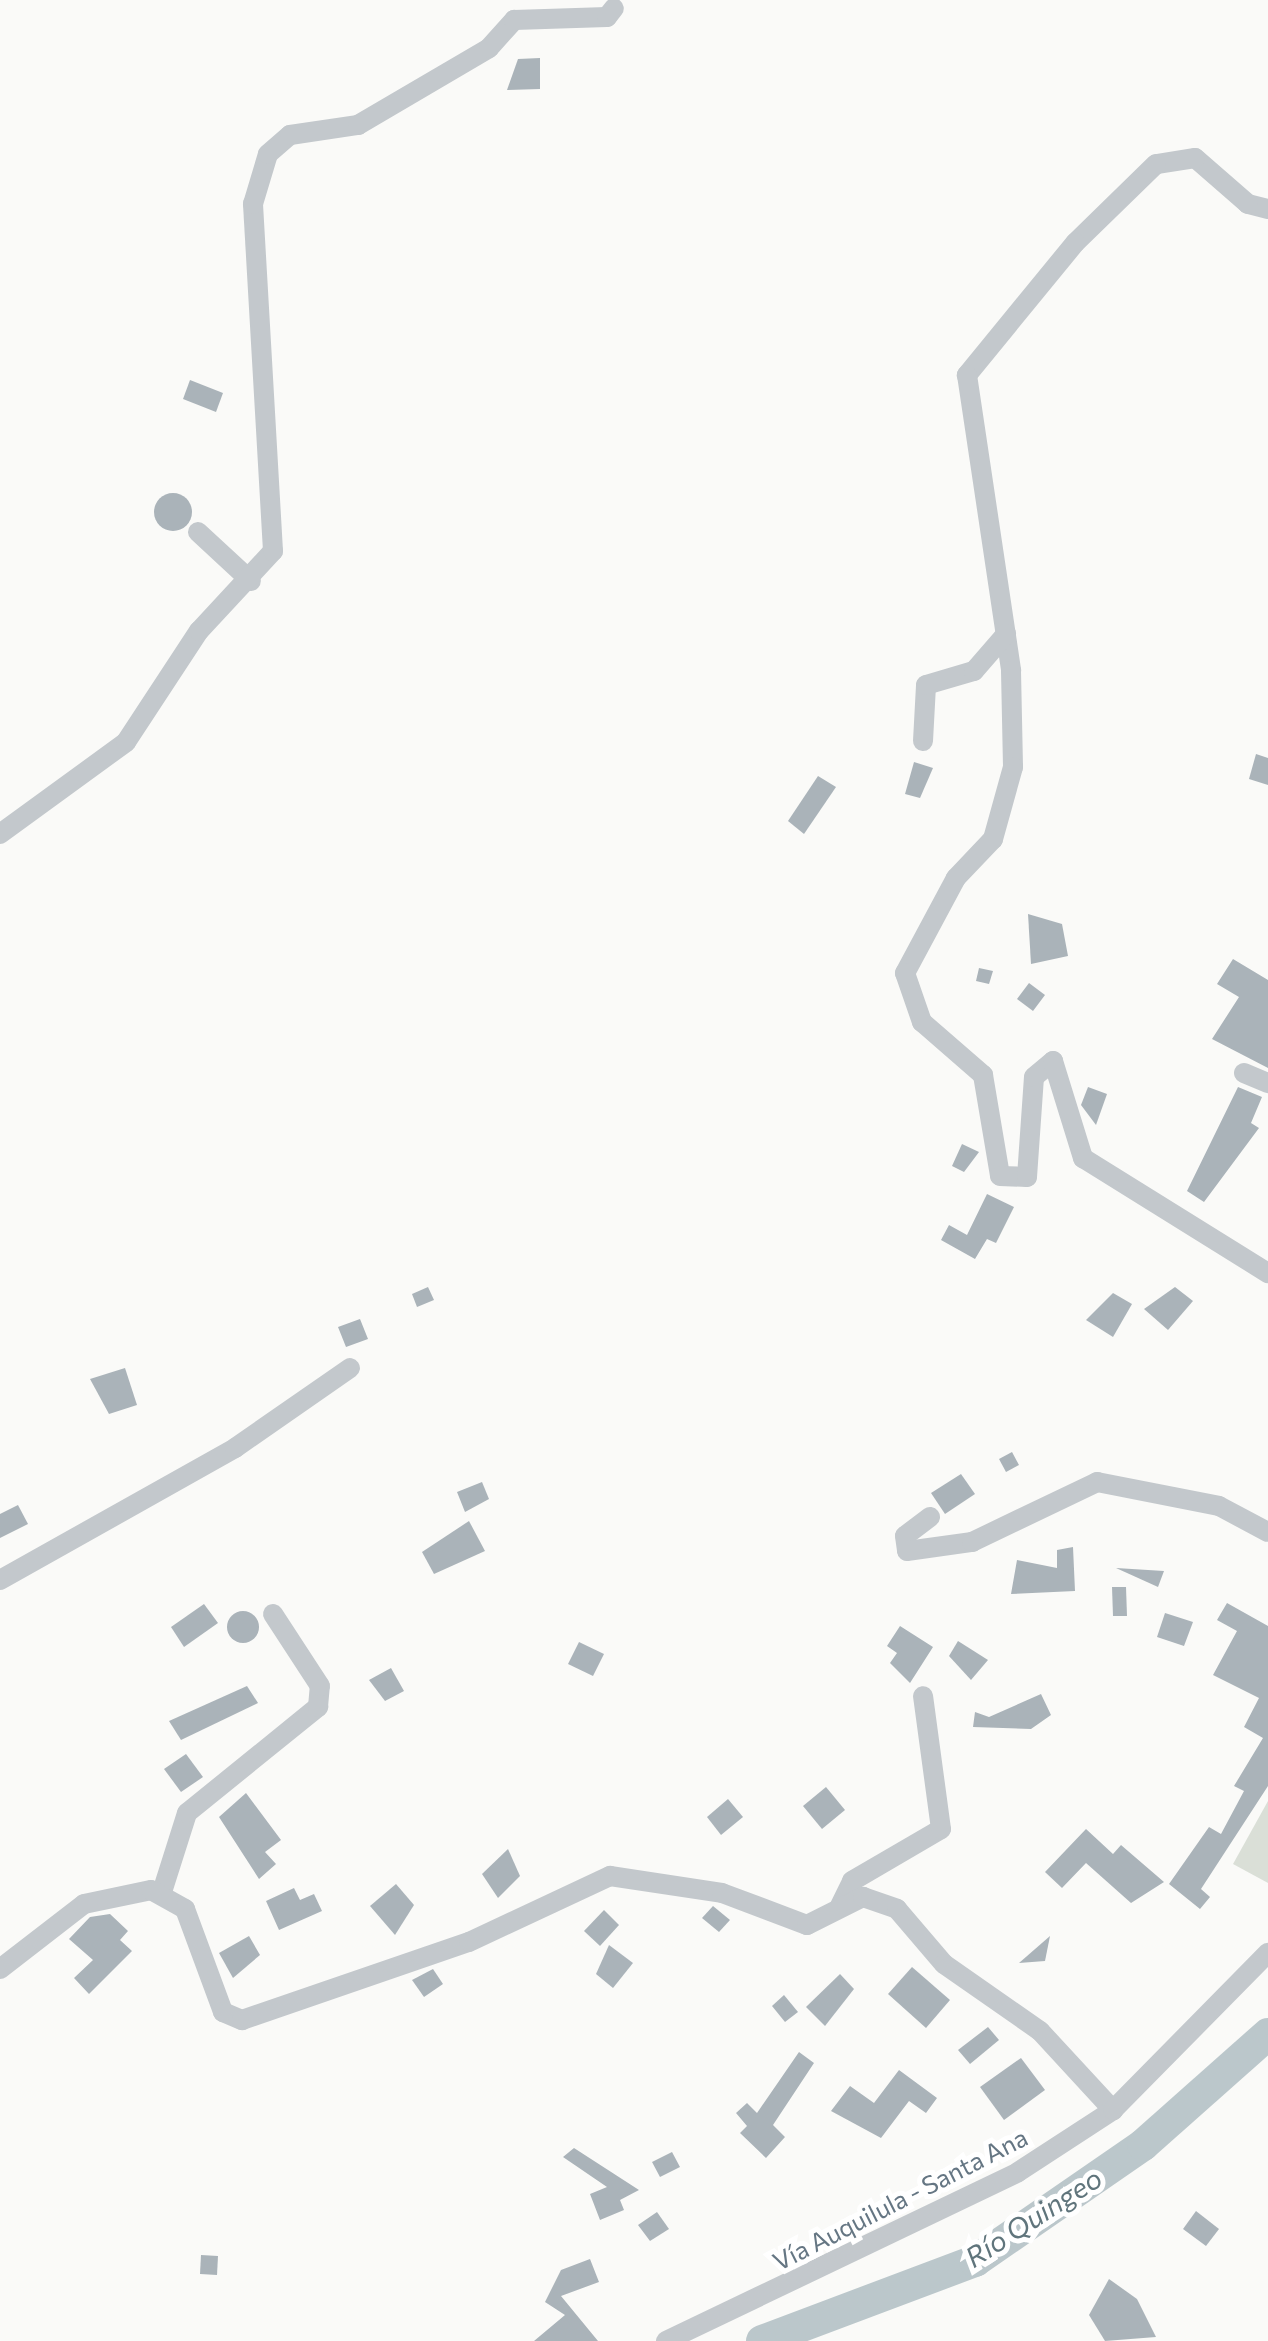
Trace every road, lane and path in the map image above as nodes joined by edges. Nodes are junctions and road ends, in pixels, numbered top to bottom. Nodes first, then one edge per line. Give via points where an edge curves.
1 (614, 8) dead end
2 (1268, 209) edge
3 (198, 532) dead end
4 (251, 581) junction
5 (1006, 634) junction
6 (923, 741) dead end
7 (0, 834) edge
8 (1244, 1074) dead end
9 (1268, 1083) edge
10 (1268, 1273) edge
11 (350, 1368) dead end
12 (930, 1518) dead end
13 (1268, 1532) edge
14 (0, 1580) edge
15 (273, 1614) dead end
16 (923, 1696) dead end
17 (162, 1892) junction
18 (840, 1906) junction
19 (1268, 1953) edge
20 (0, 1970) edge
21 (1113, 2110) junction
22 (666, 2341) edge

1 - 4 street via 607,17 514,20 489,48 358,125 290,135 268,154 253,204 276,537
2 - 5 street via 1195,158 1156,164 1075,243 967,375
3 - 4 street
4 - 7 street via 199,631 126,742
5 - 6 street via 974,671 926,685
5 - 10 street via 1013,767 1004,816 908,963 912,1007 983,1075 1000,1176 1027,1177 1034,1078 1053,1060 1083,1158
8 - 9 street
11 - 14 street via 235,1448
12 - 13 street via 905,1536 907,1551 972,1542 1097,1482 1218,1506
15 - 17 street via 320,1686 318,1707 188,1813
16 - 18 street via 941,1829 852,1881
17 - 18 street via 185,1909 223,2012 242,2020 469,1942 610,1876 744,1898 789,1923 807,1924
17 - 20 street via 84,1904
18 - 21 street via 863,1897 897,1910 944,1964 1040,2030
19 - 21 street, Vía Auquilula - Santa Ana
21 - 22 street, Vía Auquilula - Santa Ana via 1018,2172

